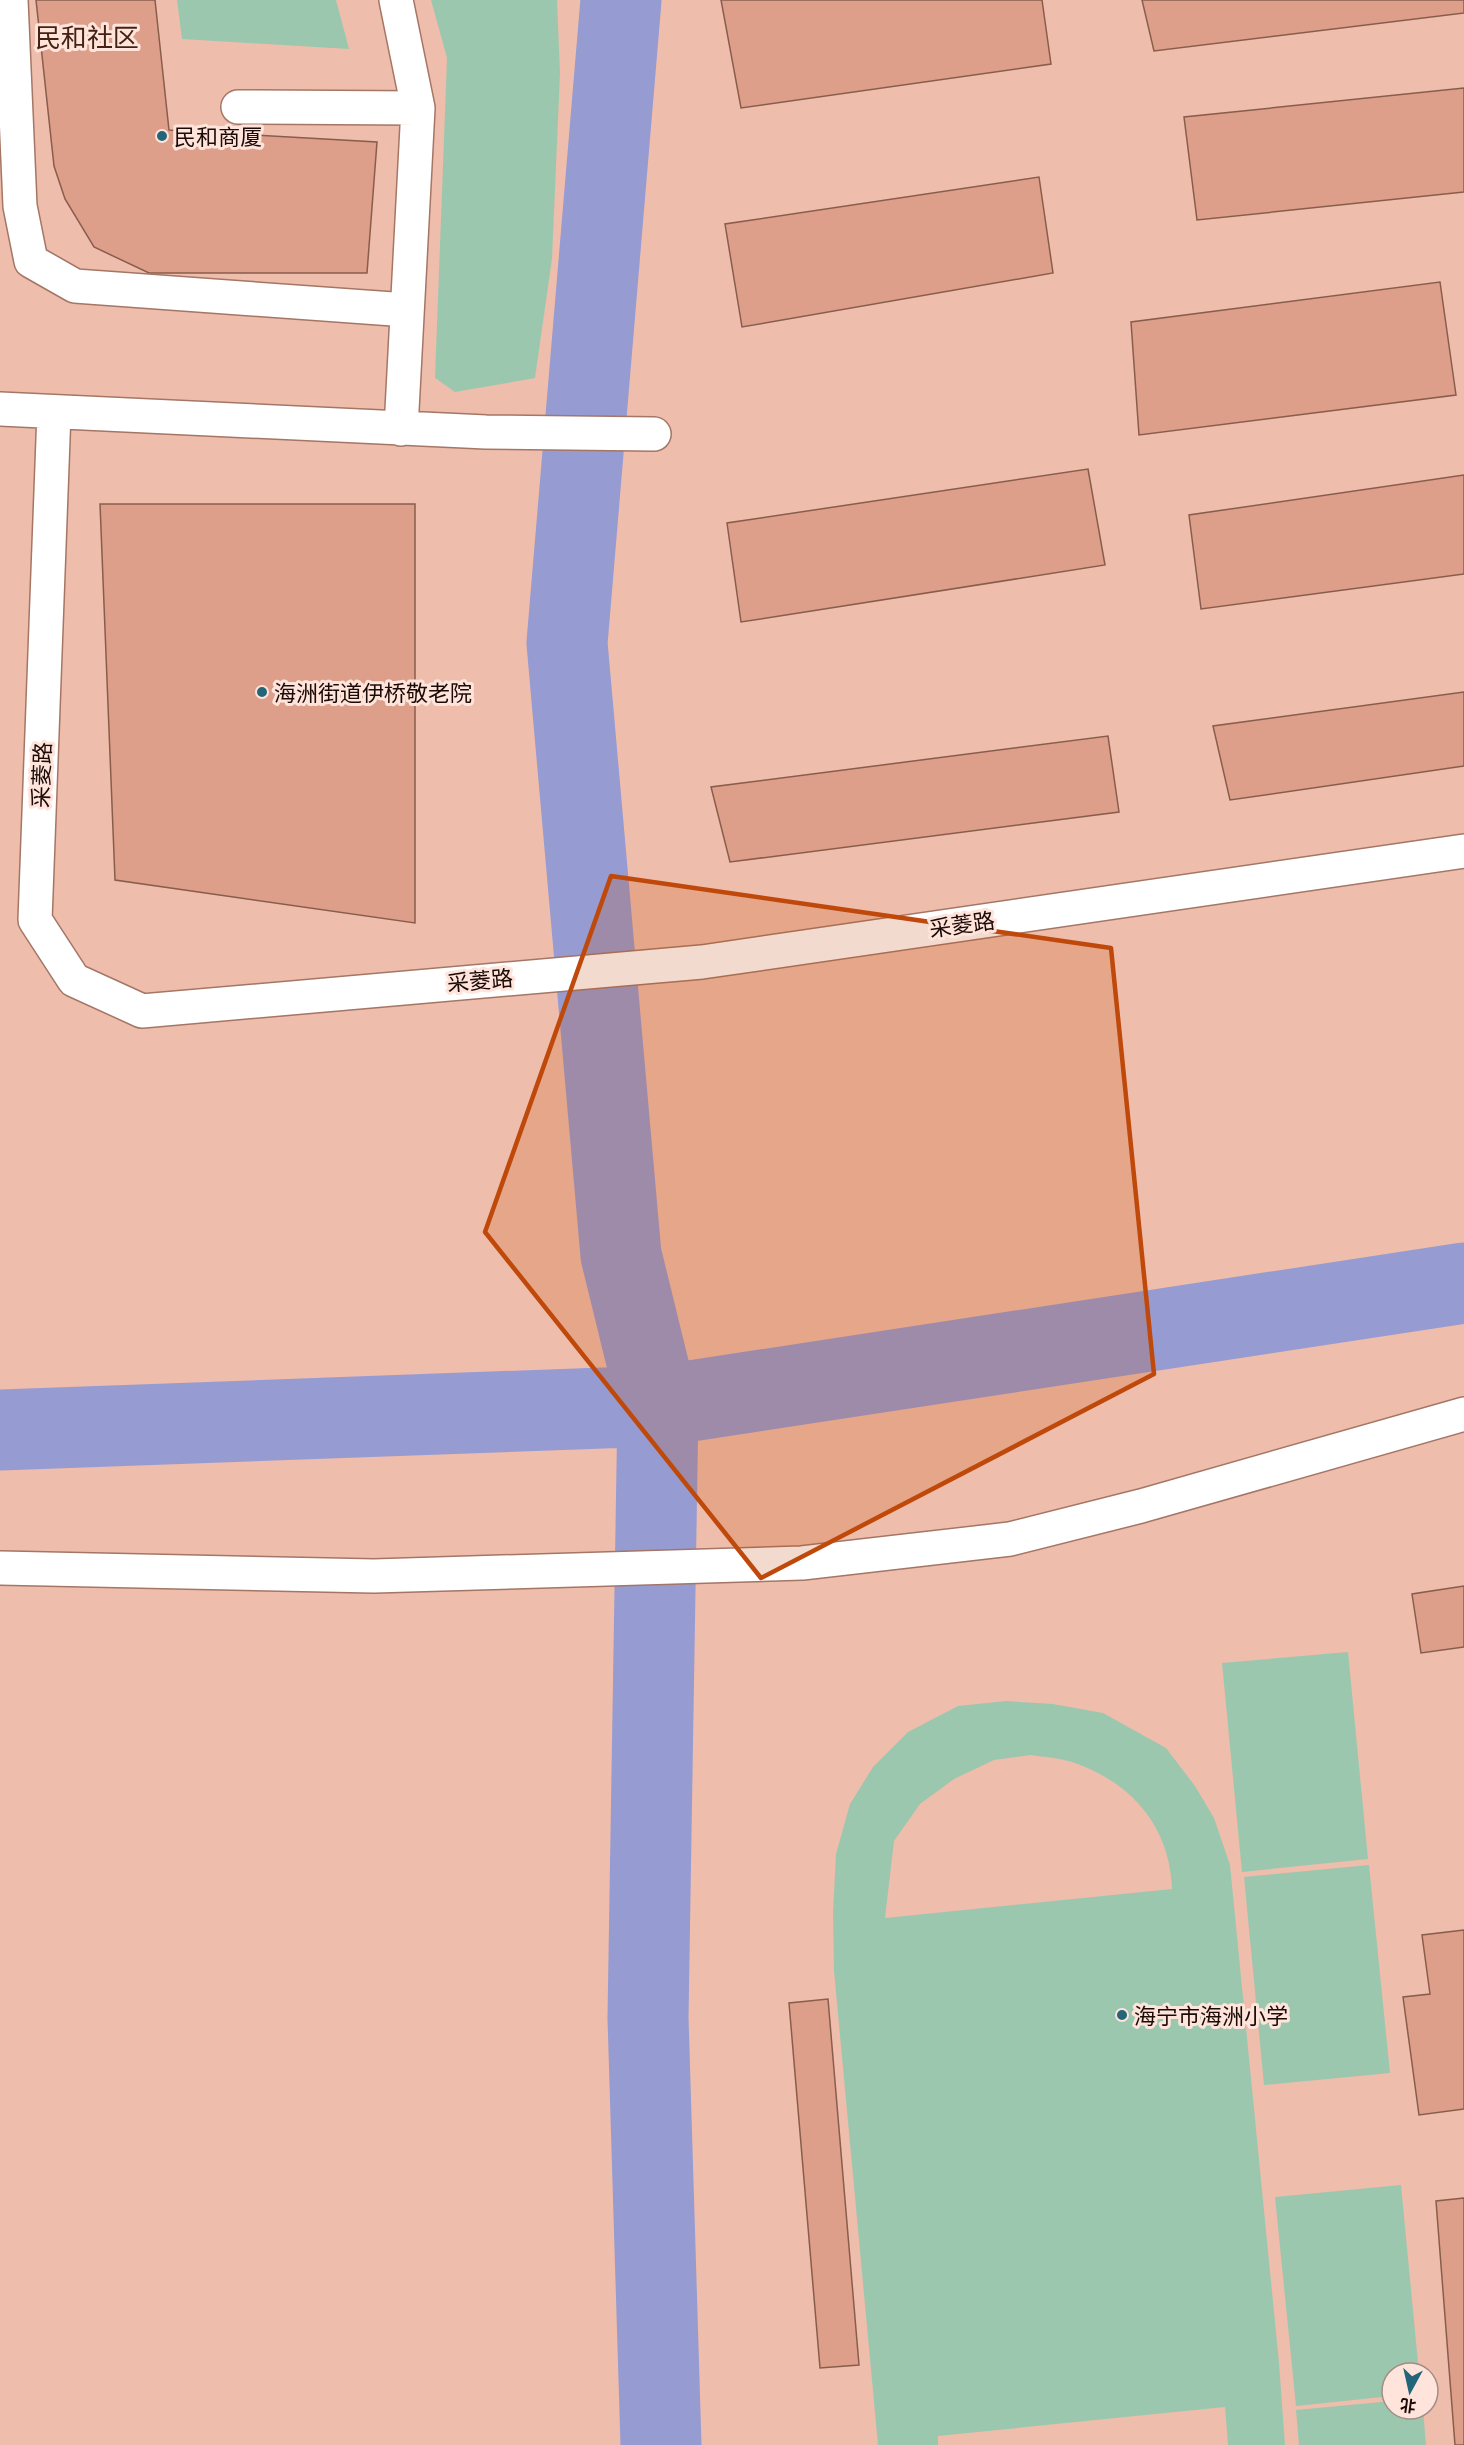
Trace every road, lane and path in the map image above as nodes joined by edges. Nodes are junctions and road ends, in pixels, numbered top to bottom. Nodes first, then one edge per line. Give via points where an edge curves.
1 (11, 0) edge
2 (396, 0) edge
3 (238, 107) dead end
4 (418, 108) junction
5 (407, 310) junction
6 (0, 409) edge
7 (54, 412) junction
8 (401, 429) junction
9 (654, 434) dead end
10 (1464, 851) edge
11 (1464, 1414) edge
12 (0, 1568) edge

1 - 5 street via 20,206 31,261 75,286
2 - 4 street
3 - 4 street
4 - 5 street
5 - 8 street
6 - 7 street
7 - 8 street
7 - 10 street, 采菱路 via 35,920 74,980 142,1011 702,962
8 - 9 street
11 - 12 street via 1010,1539 802,1563 374,1576

